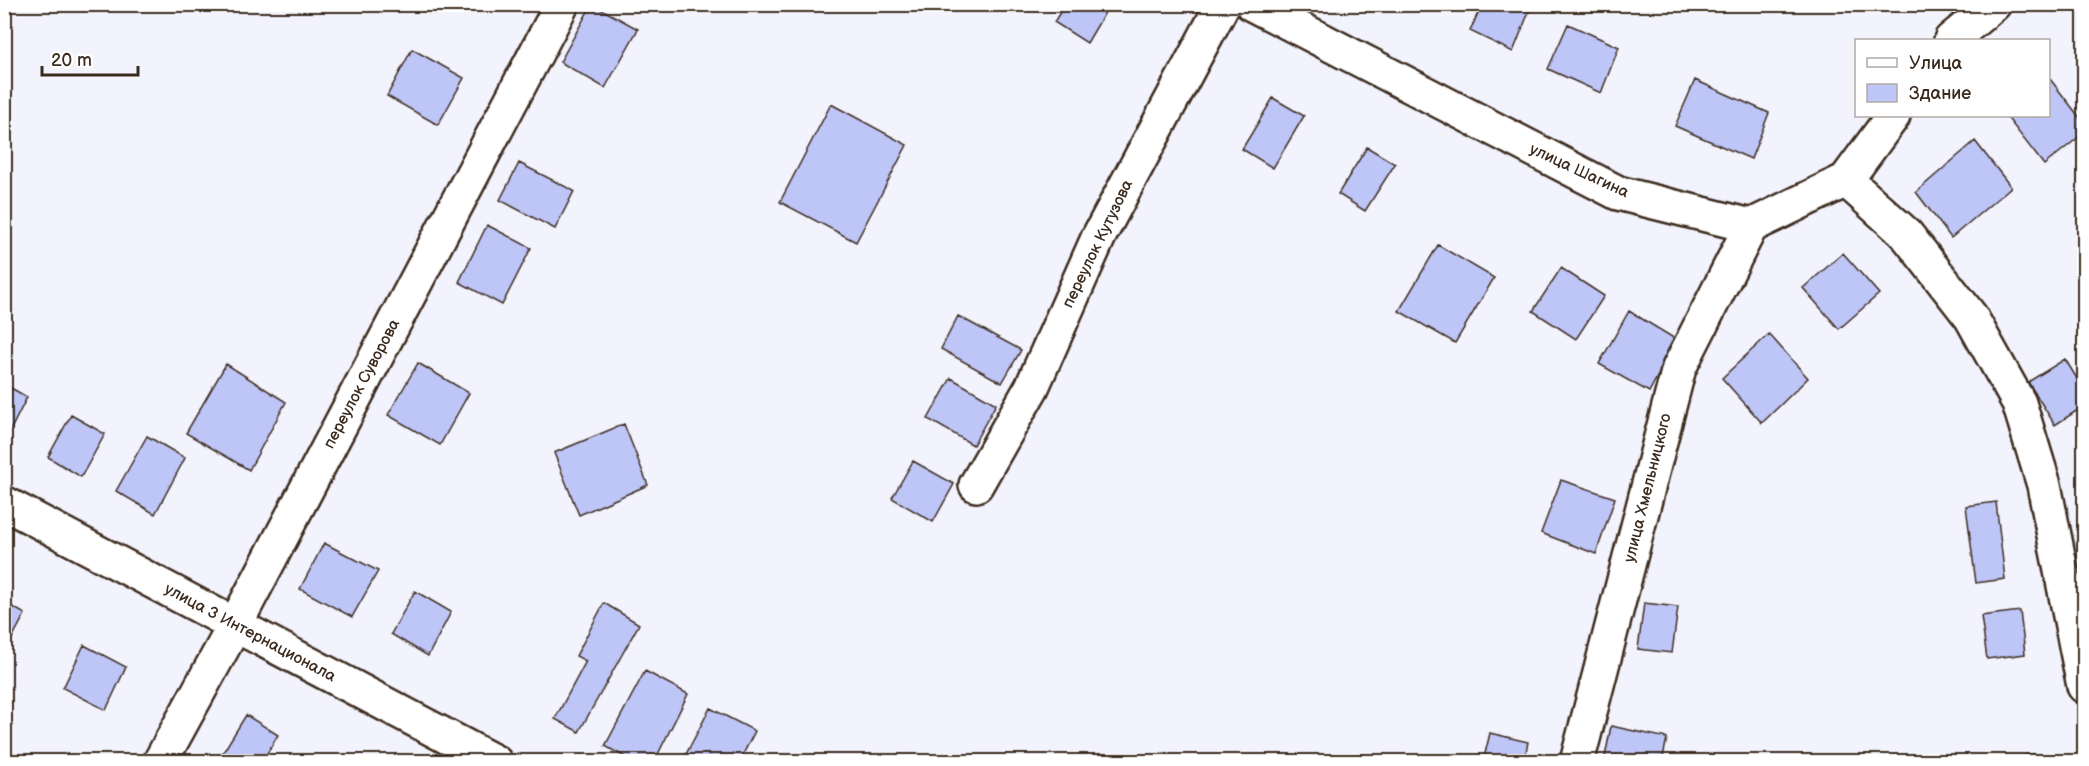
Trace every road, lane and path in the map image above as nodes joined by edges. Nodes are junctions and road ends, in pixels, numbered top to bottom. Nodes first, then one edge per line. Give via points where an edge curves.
1 (562, 4) edge
2 (1223, 4) edge
3 (1252, 4) edge
4 (1995, 4) edge
5 (1952, 39) edge
6 (1892, 117) edge
7 (1845, 180) junction
8 (1750, 226) junction
9 (976, 485) dead end
10 (4, 503) edge
11 (236, 625) junction
12 (2085, 686) edge
13 (160, 762) edge
14 (495, 762) edge
15 (1577, 762) edge

1 - 11 street, переулок Суворова
2 - 9 street, переулок Кутузова via 1099,236 1032,387
3 - 8 street, улица Шагина via 1617,193
4 - 5 street
6 - 7 street
7 - 8 street
7 - 12 street via 1906,234 1971,317 2019,403 2044,485
8 - 15 street, улица Хмельницкого via 1679,368
10 - 11 street, улица 3 Интернационала
11 - 13 street, переулок Суворова
11 - 14 street, улица 3 Интернационала

